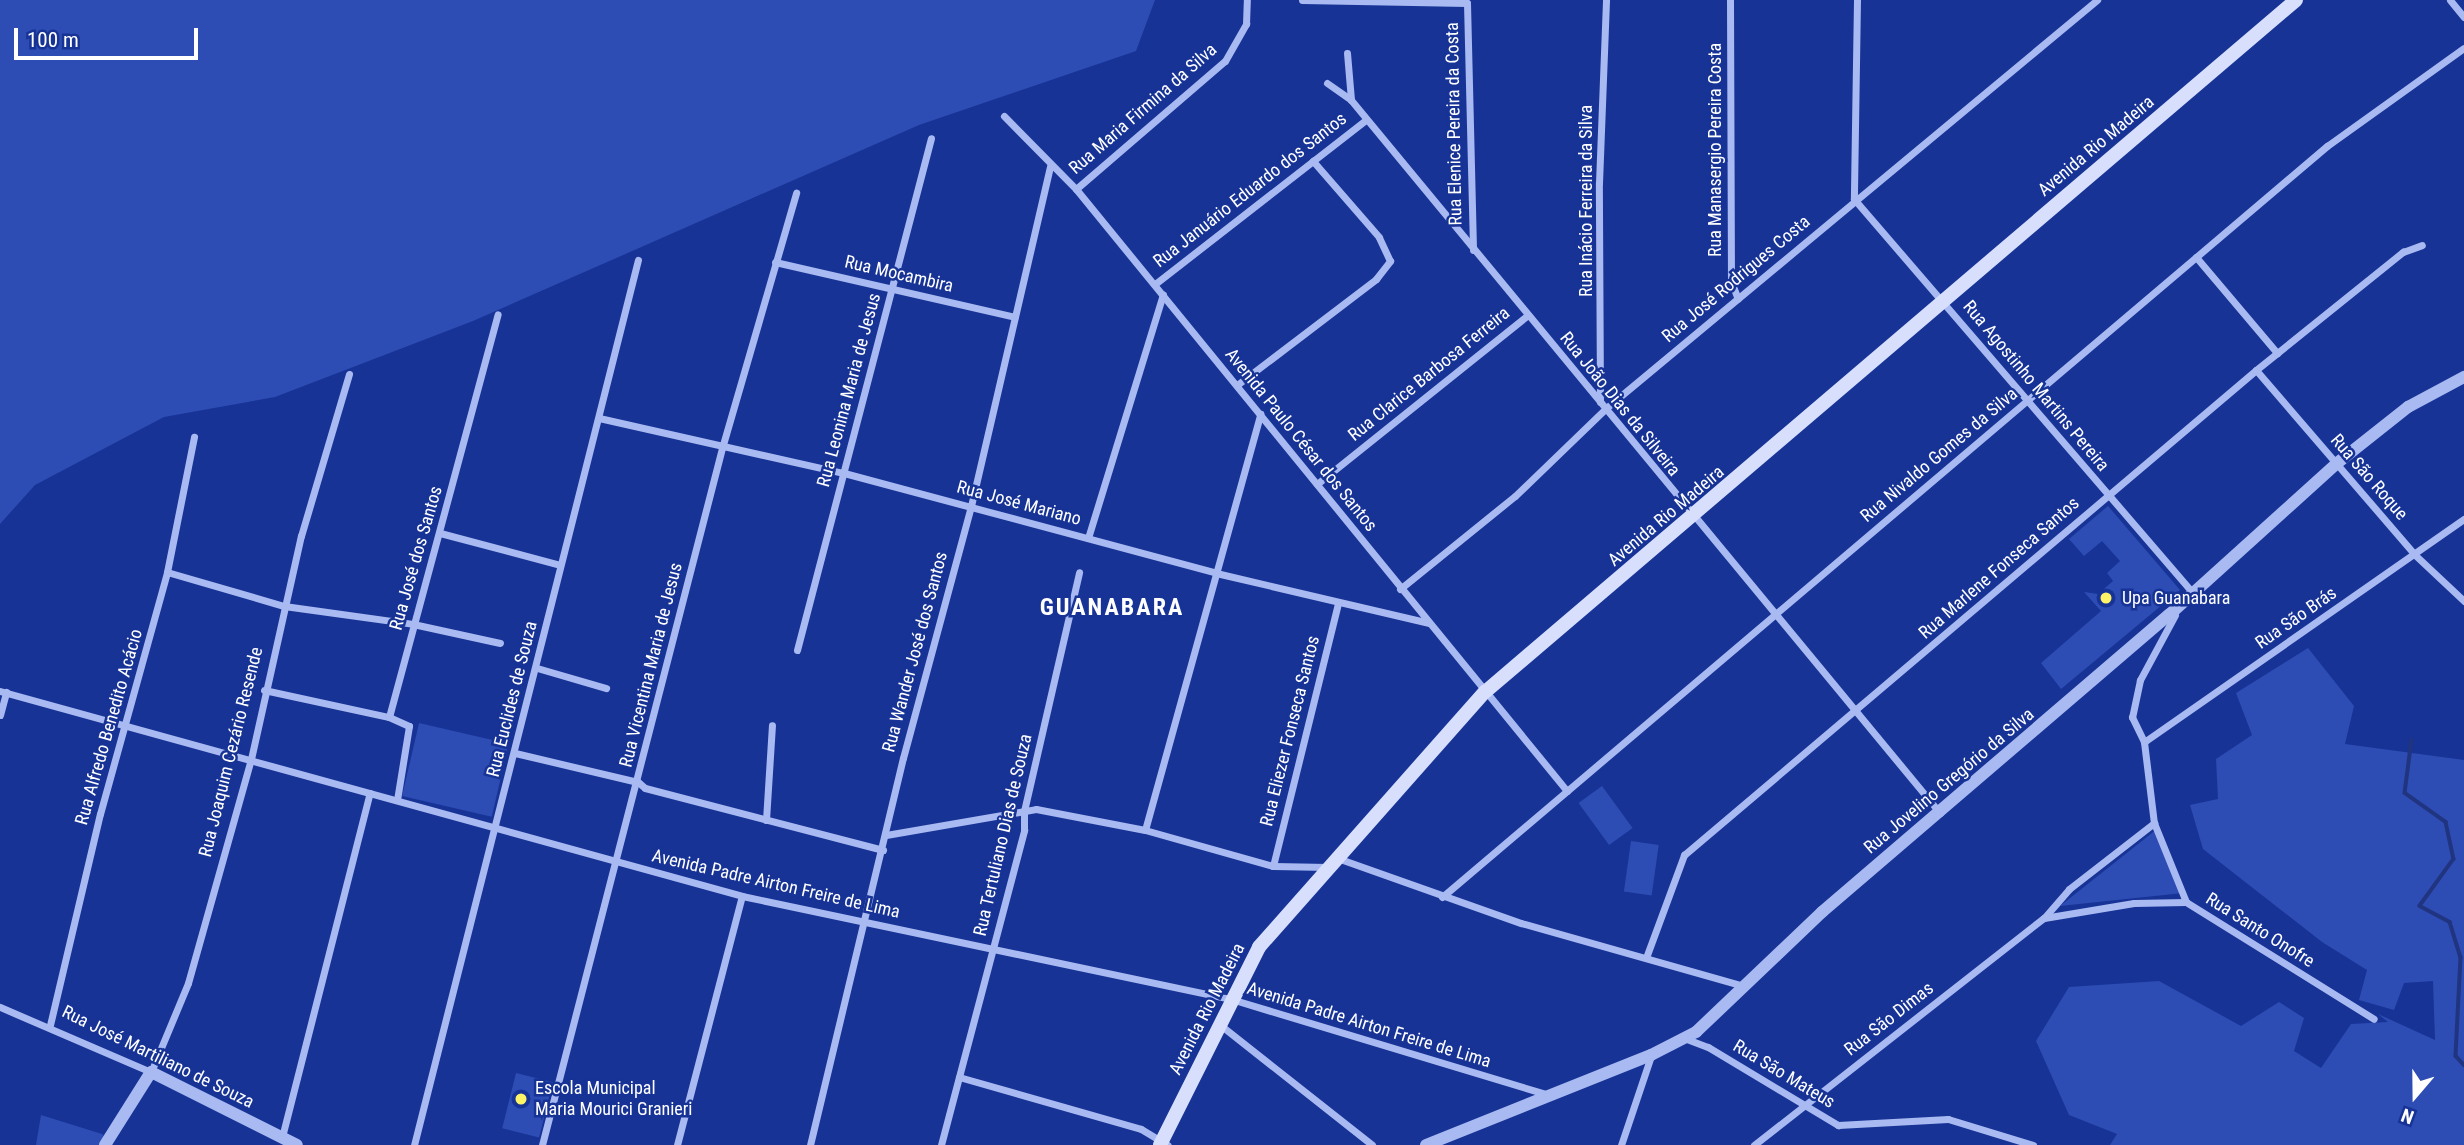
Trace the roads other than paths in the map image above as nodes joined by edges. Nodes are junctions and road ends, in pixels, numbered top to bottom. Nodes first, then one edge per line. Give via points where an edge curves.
1 (1247, 0) edge
2 (1302, 0) edge
3 (1334, 0) edge
4 (1606, 0) edge
5 (1730, 0) edge
6 (1857, 0) edge
7 (2097, 0) edge
8 (2296, 0) edge
9 (2450, 0) edge
10 (2464, 17) edge
11 (2464, 48) edge
12 (1347, 53) dead end
13 (1327, 83) dead end
14 (1351, 100) junction
15 (1003, 116) dead end
16 (1366, 120) junction
17 (931, 138) dead end
18 (1313, 161) junction
19 (1050, 166) junction
20 (1076, 189) junction
21 (796, 193) dead end
22 (1854, 199) junction
23 (2422, 244) dead end
24 (1473, 251) junction
25 (2196, 257) junction
26 (638, 260) dead end
27 (775, 262) junction
28 (1154, 284) junction
29 (892, 289) junction
30 (1163, 294) junction
31 (1738, 299) junction
32 (1944, 300) junction
33 (498, 314) dead end
34 (1527, 316) junction
35 (1015, 317) junction
36 (2277, 352) junction
37 (2256, 370) junction
38 (349, 374) dead end
39 (2460, 378) edge
40 (1237, 385) junction
41 (2029, 400) junction
42 (1603, 406) junction
43 (1259, 414) junction
44 (599, 418) junction
45 (194, 437) dead end
46 (722, 447) junction
47 (2336, 464) junction
48 (844, 473) junction
49 (1317, 484) junction
50 (2108, 495) junction
51 (971, 506) junction
52 (1694, 518) junction
53 (2464, 519) edge
54 (440, 533) junction
55 (1088, 538) junction
56 (2414, 554) junction
57 (560, 565) junction
58 (167, 572) junction
59 (1079, 572) dead end
60 (1216, 573) junction
61 (1401, 589) junction
62 (2193, 593) junction
63 (2464, 601) edge
64 (1338, 604) junction
65 (2180, 605) junction
66 (284, 606) junction
67 (1776, 614) junction
68 (412, 624) junction
69 (1430, 624) junction
70 (500, 643) dead end
71 (797, 650) dead end
72 (537, 668) junction
73 (606, 688) dead end
74 (264, 690) junction
75 (3, 692) edge
76 (1485, 692) junction
77 (1856, 712) junction
78 (0, 715) edge
79 (389, 717) junction
80 (128, 723) junction
81 (772, 725) dead end
82 (2144, 742) junction
83 (515, 753) junction
84 (251, 759) junction
85 (638, 782) junction
86 (1567, 791) junction
87 (370, 793) junction
88 (397, 800) junction
89 (1024, 811) junction
90 (1941, 813) junction
91 (766, 820) junction
92 (2154, 822) junction
93 (497, 828) junction
94 (1145, 830) junction
95 (886, 835) junction
96 (883, 850) junction
97 (618, 862) junction
98 (1335, 863) junction
99 (1273, 866) junction
100 (742, 897) junction
101 (1442, 897) junction
102 (2186, 902) junction
103 (2044, 918) junction
104 (865, 923) junction
105 (993, 949) junction
106 (1647, 955) junction
107 (1744, 986) junction
108 (1230, 999) junction
109 (0, 1007) edge
110 (2374, 1019) dead end
111 (1219, 1024) junction
112 (50, 1025) junction
113 (1684, 1038) junction
114 (1651, 1055) junction
115 (151, 1072) junction
116 (959, 1077) junction
117 (1548, 1095) junction
118 (1804, 1107) junction
119 (118, 1128) junction
120 (282, 1137) junction
121 (1164, 1143) edge
122 (104, 1145) edge
123 (121, 1145) edge
124 (298, 1145) edge
125 (414, 1145) edge
126 (542, 1145) edge
127 (677, 1145) edge
128 (810, 1145) edge
129 (941, 1145) edge
130 (1372, 1145) edge
131 (1426, 1145) edge
132 (1621, 1145) edge
133 (1754, 1145) edge
134 (2033, 1145) edge

1 - 20 street, Rua Maria Firmina da Silva via 1248,14 1238,43 1224,61
2 - 3 street, Rua Elenice Pereira da Costa
3 - 24 street, Rua Elenice Pereira da Costa via 1467,3
4 - 42 street, Rua Inácio Ferreira da Silva via 1599,183
5 - 31 street, Rua Manasergio Pereira Costa via 1731,281
6 - 22 street
7 - 22 street, Rua José Rodrigues Costa
8 - 32 main road, Avenida Rio Madeira
9 - 10 street
11 - 25 street, Rua Nivaldo Gomes da Silva via 2327,146
12 - 14 street
13 - 14 street, Rua João Dias da Silveira
14 - 16 street, Rua João Dias da Silveira
15 - 19 street, Avenida Paulo César dos Santos
16 - 18 street, Rua Januário Eduardo dos Santos
16 - 24 street, Rua João Dias da Silveira
17 - 29 street, Rua Leonina Maria de Jesus
18 - 28 street, Rua Januário Eduardo dos Santos
18 - 40 street via 1379,237 1390,261 1376,279
19 - 20 street, Avenida Paulo César dos Santos
19 - 35 street, Rua Wander José dos Santos
20 - 28 street, Avenida Paulo César dos Santos
21 - 27 street, Rua Vicentina Maria de Jesus
22 - 31 street, Rua José Rodrigues Costa
22 - 32 street, Rua Agostinho Martins Pereira
23 - 36 street, Rua Marlene Fonseca Santos via 2403,253
24 - 34 street, Rua João Dias da Silveira
25 - 36 street
25 - 41 street, Rua Nivaldo Gomes da Silva
26 - 44 street, Rua Euclides de Souza
27 - 29 street, Rua Mocambira
27 - 46 street, Rua Vicentina Maria de Jesus
28 - 30 street, Avenida Paulo César dos Santos
29 - 35 street, Rua Mocambira
29 - 48 street, Rua Leonina Maria de Jesus
30 - 40 street, Avenida Paulo César dos Santos
30 - 55 street
31 - 42 street, Rua José Rodrigues Costa
32 - 41 street, Rua Agostinho Martins Pereira
32 - 52 main road, Avenida Rio Madeira
33 - 54 street, Rua José dos Santos
34 - 42 street, Rua João Dias da Silveira
34 - 49 street, Rua Clarice Barbosa Ferreira
35 - 51 street, Rua Wander José dos Santos
36 - 37 street, Rua Marlene Fonseca Santos
37 - 47 street, Rua São Roque
37 - 50 street, Rua Marlene Fonseca Santos
38 - 66 street, Rua Joaquim Cezário Resende
39 - 47 street, Rua Jovelino Gregório da Silva via 2408,407
40 - 43 street, Avenida Paulo César dos Santos
41 - 50 street, Rua Agostinho Martins Pereira
41 - 67 street, Rua Nivaldo Gomes da Silva
42 - 52 street, Rua João Dias da Silveira
42 - 61 street, Rua José Rodrigues Costa via 1515,496
43 - 49 street, Avenida Paulo César dos Santos
43 - 60 street
44 - 46 street, Rua José Mariano
44 - 57 street, Rua Euclides de Souza
45 - 58 street, Rua Alfredo Benedito Acácio
46 - 48 street, Rua José Mariano
46 - 85 street, Rua Vicentina Maria de Jesus
47 - 56 street, Rua São Roque
47 - 62 street, Rua Jovelino Gregório da Silva
48 - 51 street, Rua José Mariano
48 - 71 street, Rua Leonina Maria de Jesus
49 - 61 street, Avenida Paulo César dos Santos
50 - 62 street, Rua Agostinho Martins Pereira
50 - 77 street, Rua Marlene Fonseca Santos
51 - 55 street, Rua José Mariano
51 - 95 street, Rua Wander José dos Santos
52 - 67 street, Rua João Dias da Silveira
52 - 76 main road, Avenida Rio Madeira
53 - 56 street, Rua São Brás
54 - 57 street
54 - 68 street, Rua José dos Santos
55 - 60 street, Rua José Mariano
56 - 63 street, Rua São Roque
56 - 82 street, Rua São Brás
57 - 72 street, Rua Euclides de Souza
58 - 66 street
58 - 80 street, Rua Alfredo Benedito Acácio
59 - 89 street, Rua Tertuliano Dias de Souza
60 - 64 street, Rua José Mariano
60 - 94 street
61 - 69 street, Avenida Paulo César dos Santos
62 - 65 street, Rua Jovelino Gregório da Silva
64 - 69 street, Rua José Mariano
64 - 99 street, Rua Eliezer Fonseca Santos
65 - 82 street, Rua Santo Onofre via 2140,680 2132,716
65 - 90 street, Rua Jovelino Gregório da Silva
66 - 68 street
66 - 74 street, Rua Joaquim Cezário Resende
67 - 77 street, Rua João Dias da Silveira
67 - 86 street, Rua Nivaldo Gomes da Silva
68 - 70 street
68 - 79 street, Rua José dos Santos
69 - 76 street, Avenida Paulo César dos Santos
72 - 73 street
72 - 83 street, Rua Euclides de Souza
74 - 79 street
74 - 84 street, Rua Joaquim Cezário Resende
75 - 78 street
75 - 80 street, Avenida Padre Airton Freire de Lima
76 - 86 street, Avenida Paulo César dos Santos
76 - 98 main road, Avenida Rio Madeira
77 - 90 street, Rua João Dias da Silveira
77 - 106 street, Rua Marlene Fonseca Santos via 1684,855
79 - 88 street via 409,726
80 - 84 street, Avenida Padre Airton Freire de Lima
80 - 112 street, Rua Alfredo Benedito Acácio via 100,814
81 - 91 street
82 - 92 street, Rua Santo Onofre
83 - 85 street
83 - 93 street, Rua Euclides de Souza
84 - 87 street, Avenida Padre Airton Freire de Lima
84 - 115 street, Rua Joaquim Cezário Resende via 188,983
85 - 91 street via 645,788
85 - 97 street, Rua Vicentina Maria de Jesus
86 - 101 street, Rua Nivaldo Gomes da Silva
87 - 88 street, Avenida Padre Airton Freire de Lima
87 - 120 street
88 - 93 street, Avenida Padre Airton Freire de Lima
89 - 94 street via 1035,809
89 - 95 street
89 - 105 street, Rua Tertuliano Dias de Souza via 1024,830
90 - 107 street, Rua Jovelino Gregório da Silva via 1822,912
91 - 96 street
92 - 102 street, Rua Santo Onofre
92 - 103 street, Rua São Dimas via 2069,889
93 - 97 street, Avenida Padre Airton Freire de Lima
93 - 125 street, Rua Euclides de Souza
94 - 99 street
95 - 96 street, Rua Wander José dos Santos
96 - 104 street, Rua Wander José dos Santos
97 - 100 street, Avenida Padre Airton Freire de Lima
97 - 126 street, Rua Vicentina Maria de Jesus
98 - 99 street
98 - 101 street
98 - 108 main road, Avenida Rio Madeira via 1259,947
100 - 104 street, Avenida Padre Airton Freire de Lima
100 - 127 street
101 - 106 street
102 - 103 street, Rua São Dimas via 2134,903
102 - 110 street, Rua Santo Onofre
103 - 118 street, Rua São Dimas
104 - 105 street, Avenida Padre Airton Freire de Lima
104 - 128 street, Rua Wander José dos Santos
105 - 108 street, Avenida Padre Airton Freire de Lima
105 - 116 street, Rua Tertuliano Dias de Souza
106 - 107 street
107 - 113 street, Rua Jovelino Gregório da Silva
108 - 111 main road, Avenida Rio Madeira
108 - 117 street, Avenida Padre Airton Freire de Lima
109 - 112 street, Rua José Martiliano de Souza
111 - 121 main road, Avenida Rio Madeira
111 - 130 street
112 - 115 street, Rua José Martiliano de Souza
113 - 114 street, Rua Jovelino Gregório da Silva
113 - 118 street, Rua São Mateus via 1708,1047
114 - 117 street, Rua Jovelino Gregório da Silva
114 - 132 street
115 - 119 street, Rua Joaquim Cezário Resende
115 - 120 street, Rua José Martiliano de Souza
116 - 121 street via 1141,1129
116 - 129 street, Rua Tertuliano Dias de Souza
117 - 131 street, Rua Jovelino Gregório da Silva
118 - 133 street, Rua São Dimas
118 - 134 street, Rua São Mateus via 1838,1125 1948,1119
119 - 122 street, Rua Joaquim Cezário Resende
119 - 123 street
120 - 124 street, Rua José Martiliano de Souza

